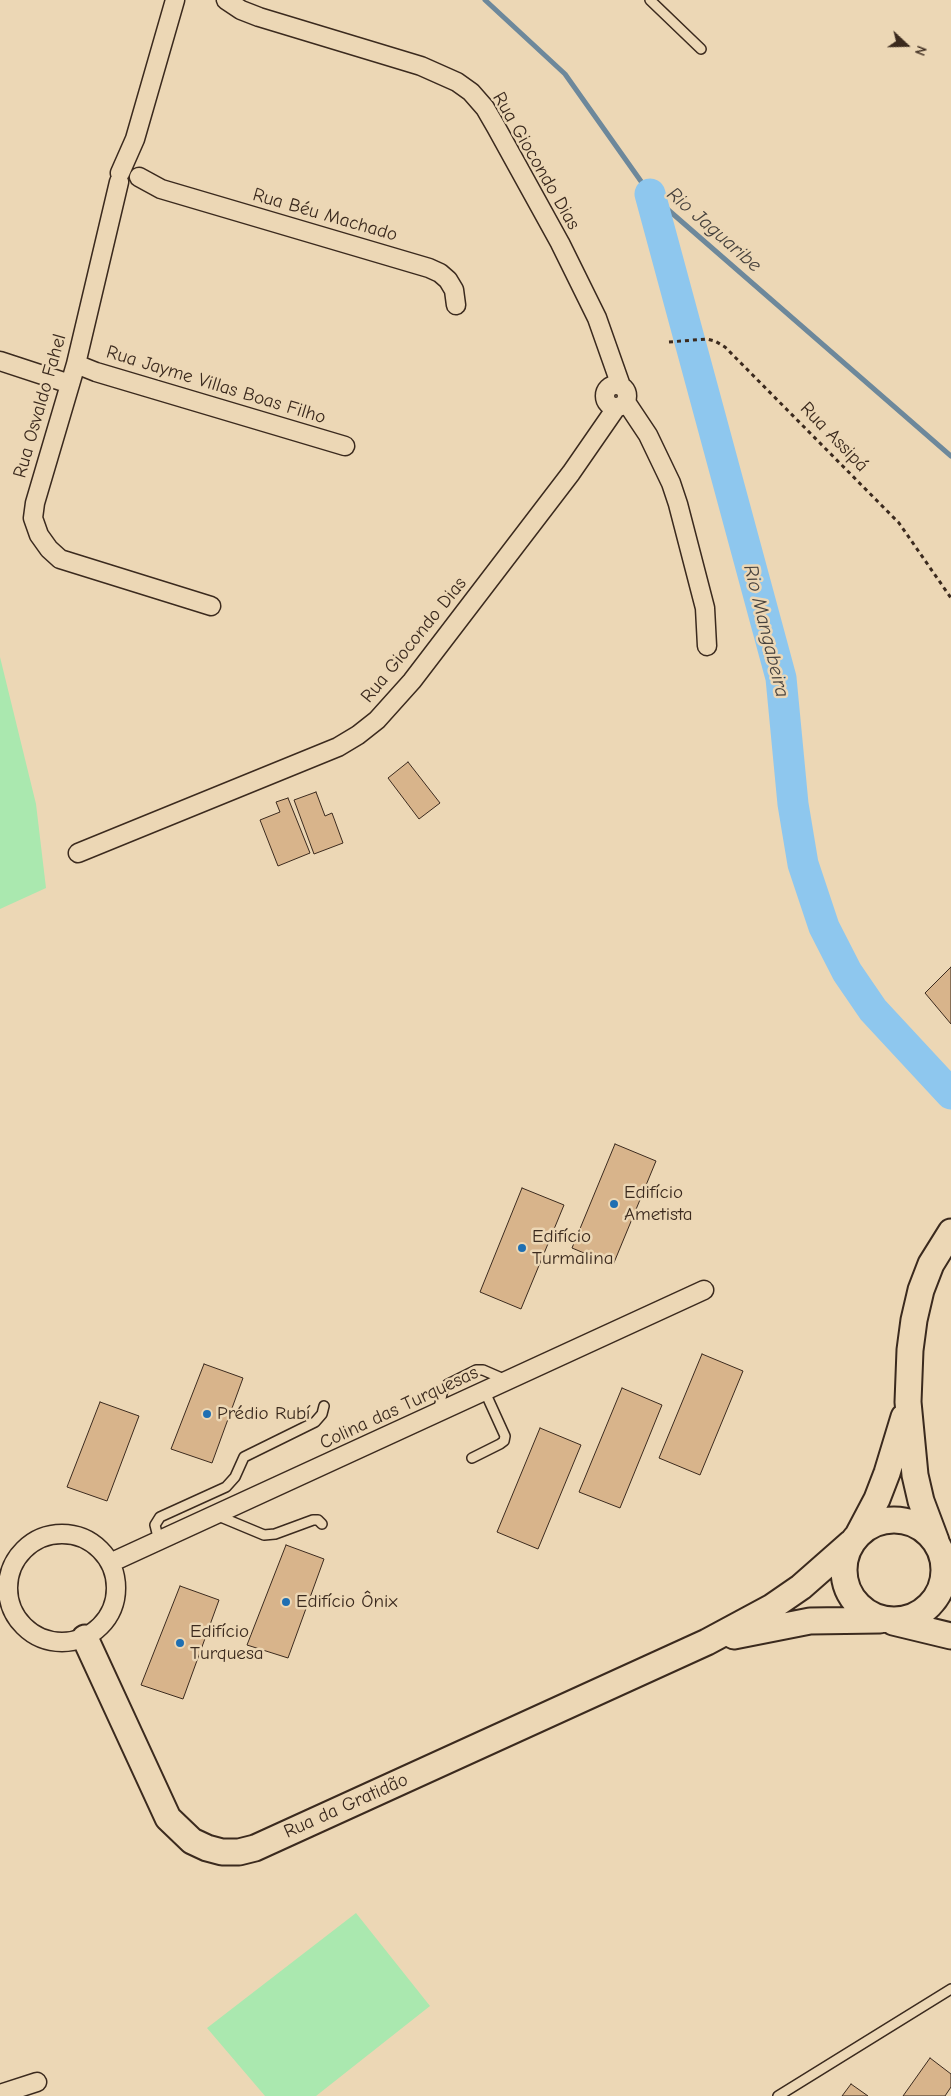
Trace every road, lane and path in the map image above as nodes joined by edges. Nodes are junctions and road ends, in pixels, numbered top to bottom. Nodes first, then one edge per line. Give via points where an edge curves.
1 (226, 0) edge
2 (650, 0) edge
3 (176, 5) edge
4 (701, 49) dead end
5 (130, 180) junction
6 (456, 305) dead end
7 (668, 342) dead end
8 (0, 361) edge
9 (76, 364) junction
10 (70, 384) junction
11 (614, 397) junction
12 (345, 446) dead end
13 (951, 598) edge
14 (211, 606) dead end
15 (707, 646) dead end
16 (78, 853) dead end
17 (951, 1232) edge
18 (704, 1290) dead end
19 (509, 1381) junction
20 (485, 1392) junction
21 (908, 1402) junction
22 (324, 1406) dead end
23 (438, 1414) junction
24 (472, 1458) dead end
25 (210, 1508) junction
26 (322, 1524) dead end
27 (854, 1539) junction
28 (942, 1553) edge
29 (110, 1563) junction
30 (5, 1610) edge
31 (888, 1621) junction
32 (951, 1636) edge
33 (85, 1638) junction
34 (707, 1642) junction
35 (951, 1989) edge
36 (37, 2082) dead end
37 (0, 2094) edge
38 (778, 2096) edge

1 - 11 street, Rua Giocondo Dias via 259,17 421,66 471,92 496,127 597,318 610,355
2 - 4 lane
3 - 5 street, Rua Osvaldo Fahel via 135,139
5 - 6 street, Rua Béu Machado via 429,268 448,280 454,290
5 - 9 street, Rua Osvaldo Fahel via 110,219
7 - 13 path, Rua Assipá via 701,339 725,346 899,523
8 - 10 street
9 - 10 street, Rua Osvaldo Fahel
9 - 12 street, Rua Jayme Villas Boas Filho
10 - 14 street, Rua Osvaldo Fahel via 35,503 33,518 39,535 60,559
11 - 15 street via 648,436 671,484 705,608
11 - 16 street, Rua Giocondo Dias via 571,473 412,680 377,720 338,747
17 - 21 street, Rua da Gratidão via 931,1264 921,1290 912,1335
18 - 19 street, Colina das Turquesas
19 - 20 street, Colina das Turquesas
19 - 23 lane via 476,1370 443,1389
20 - 23 street, Colina das Turquesas
20 - 24 lane via 505,1436 500,1444
21 - 27 street, Rua da Gratidão via 877,1499
21 - 28 street, Rua da Gratidão via 915,1475 921,1501
22 - 25 lane via 315,1422 244,1457 231,1482
23 - 25 street, Colina das Turquesas
25 - 26 lane via 264,1535 313,1520
25 - 29 street, Colina das Turquesas via 158,1541
27 - 28 street via 870,1526 898,1519 926,1530
27 - 31 street via 845,1556 843,1570 850,1597 871,1616
27 - 34 street, Rua da Gratidão via 800,1587
28 - 31 street via 943,1583 936,1599 924,1611 908,1619
29 - 30 street via 99,1548 84,1538 66,1533 48,1535 31,1542 18,1555 10,1571
29 - 33 street via 115,1577 114,1605 107,1619
30 - 33 street via 33,1635 50,1642 68,1643
31 - 32 street
31 - 34 street, Rua da Gratidão via 810,1622
33 - 34 street, Rua da Gratidão via 168,1818 192,1841 207,1848 230,1852 255,1848
35 - 38 lane
36 - 37 street

